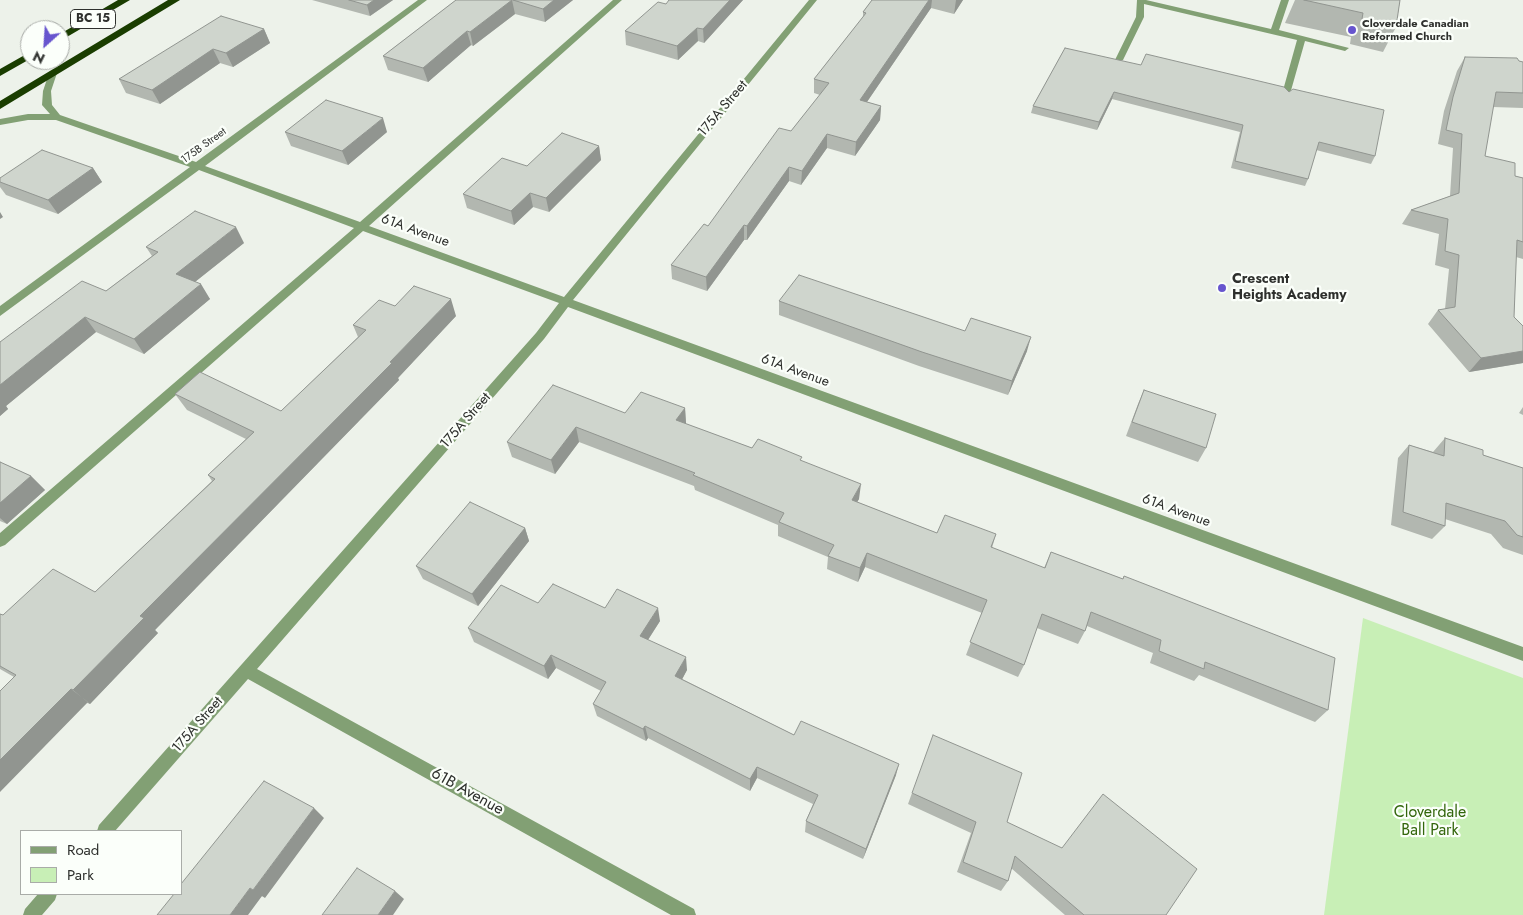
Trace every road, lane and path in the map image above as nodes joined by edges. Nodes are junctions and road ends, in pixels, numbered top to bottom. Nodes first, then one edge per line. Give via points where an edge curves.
1 (125, 0) edge
2 (175, 0) edge
3 (423, 0) edge
4 (618, 0) edge
5 (813, 0) edge
6 (1285, 0) edge
7 (1140, 1) edge
8 (70, 32) edge
9 (1274, 32) junction
10 (1302, 38) junction
11 (1345, 48) dead end
12 (1119, 60) edge
13 (20, 61) edge
14 (0, 73) edge
15 (53, 73) junction
16 (1286, 94) edge
17 (0, 106) edge
18 (57, 117) junction
19 (0, 122) edge
20 (197, 166) junction
21 (361, 227) junction
22 (566, 302) junction
23 (0, 312) edge
24 (0, 541) edge
25 (1523, 654) edge
26 (246, 670) junction
27 (106, 830) edge
28 (49, 895) edge
29 (31, 915) edge
30 (688, 915) edge

1 - 8 highway, BC 15
2 - 15 highway, BC 15
3 - 20 street, 175B Street
4 - 21 street
5 - 22 street, 175A Street
6 - 9 street
7 - 9 street
7 - 12 street via 1140,17
9 - 10 street
10 - 11 street
10 - 16 street
13 - 14 highway
15 - 17 highway, BC 15
15 - 18 street via 47,91 48,105
18 - 19 street, 61A Avenue via 28,117
18 - 20 street, 61A Avenue
20 - 21 street, 61A Avenue
20 - 23 street, 175B Street
21 - 22 street, 61A Avenue
21 - 24 street
22 - 25 street, 61A Avenue
22 - 26 street, 175A Street via 534,344
26 - 27 street, 175A Street
26 - 30 street, 61B Avenue
28 - 29 street

